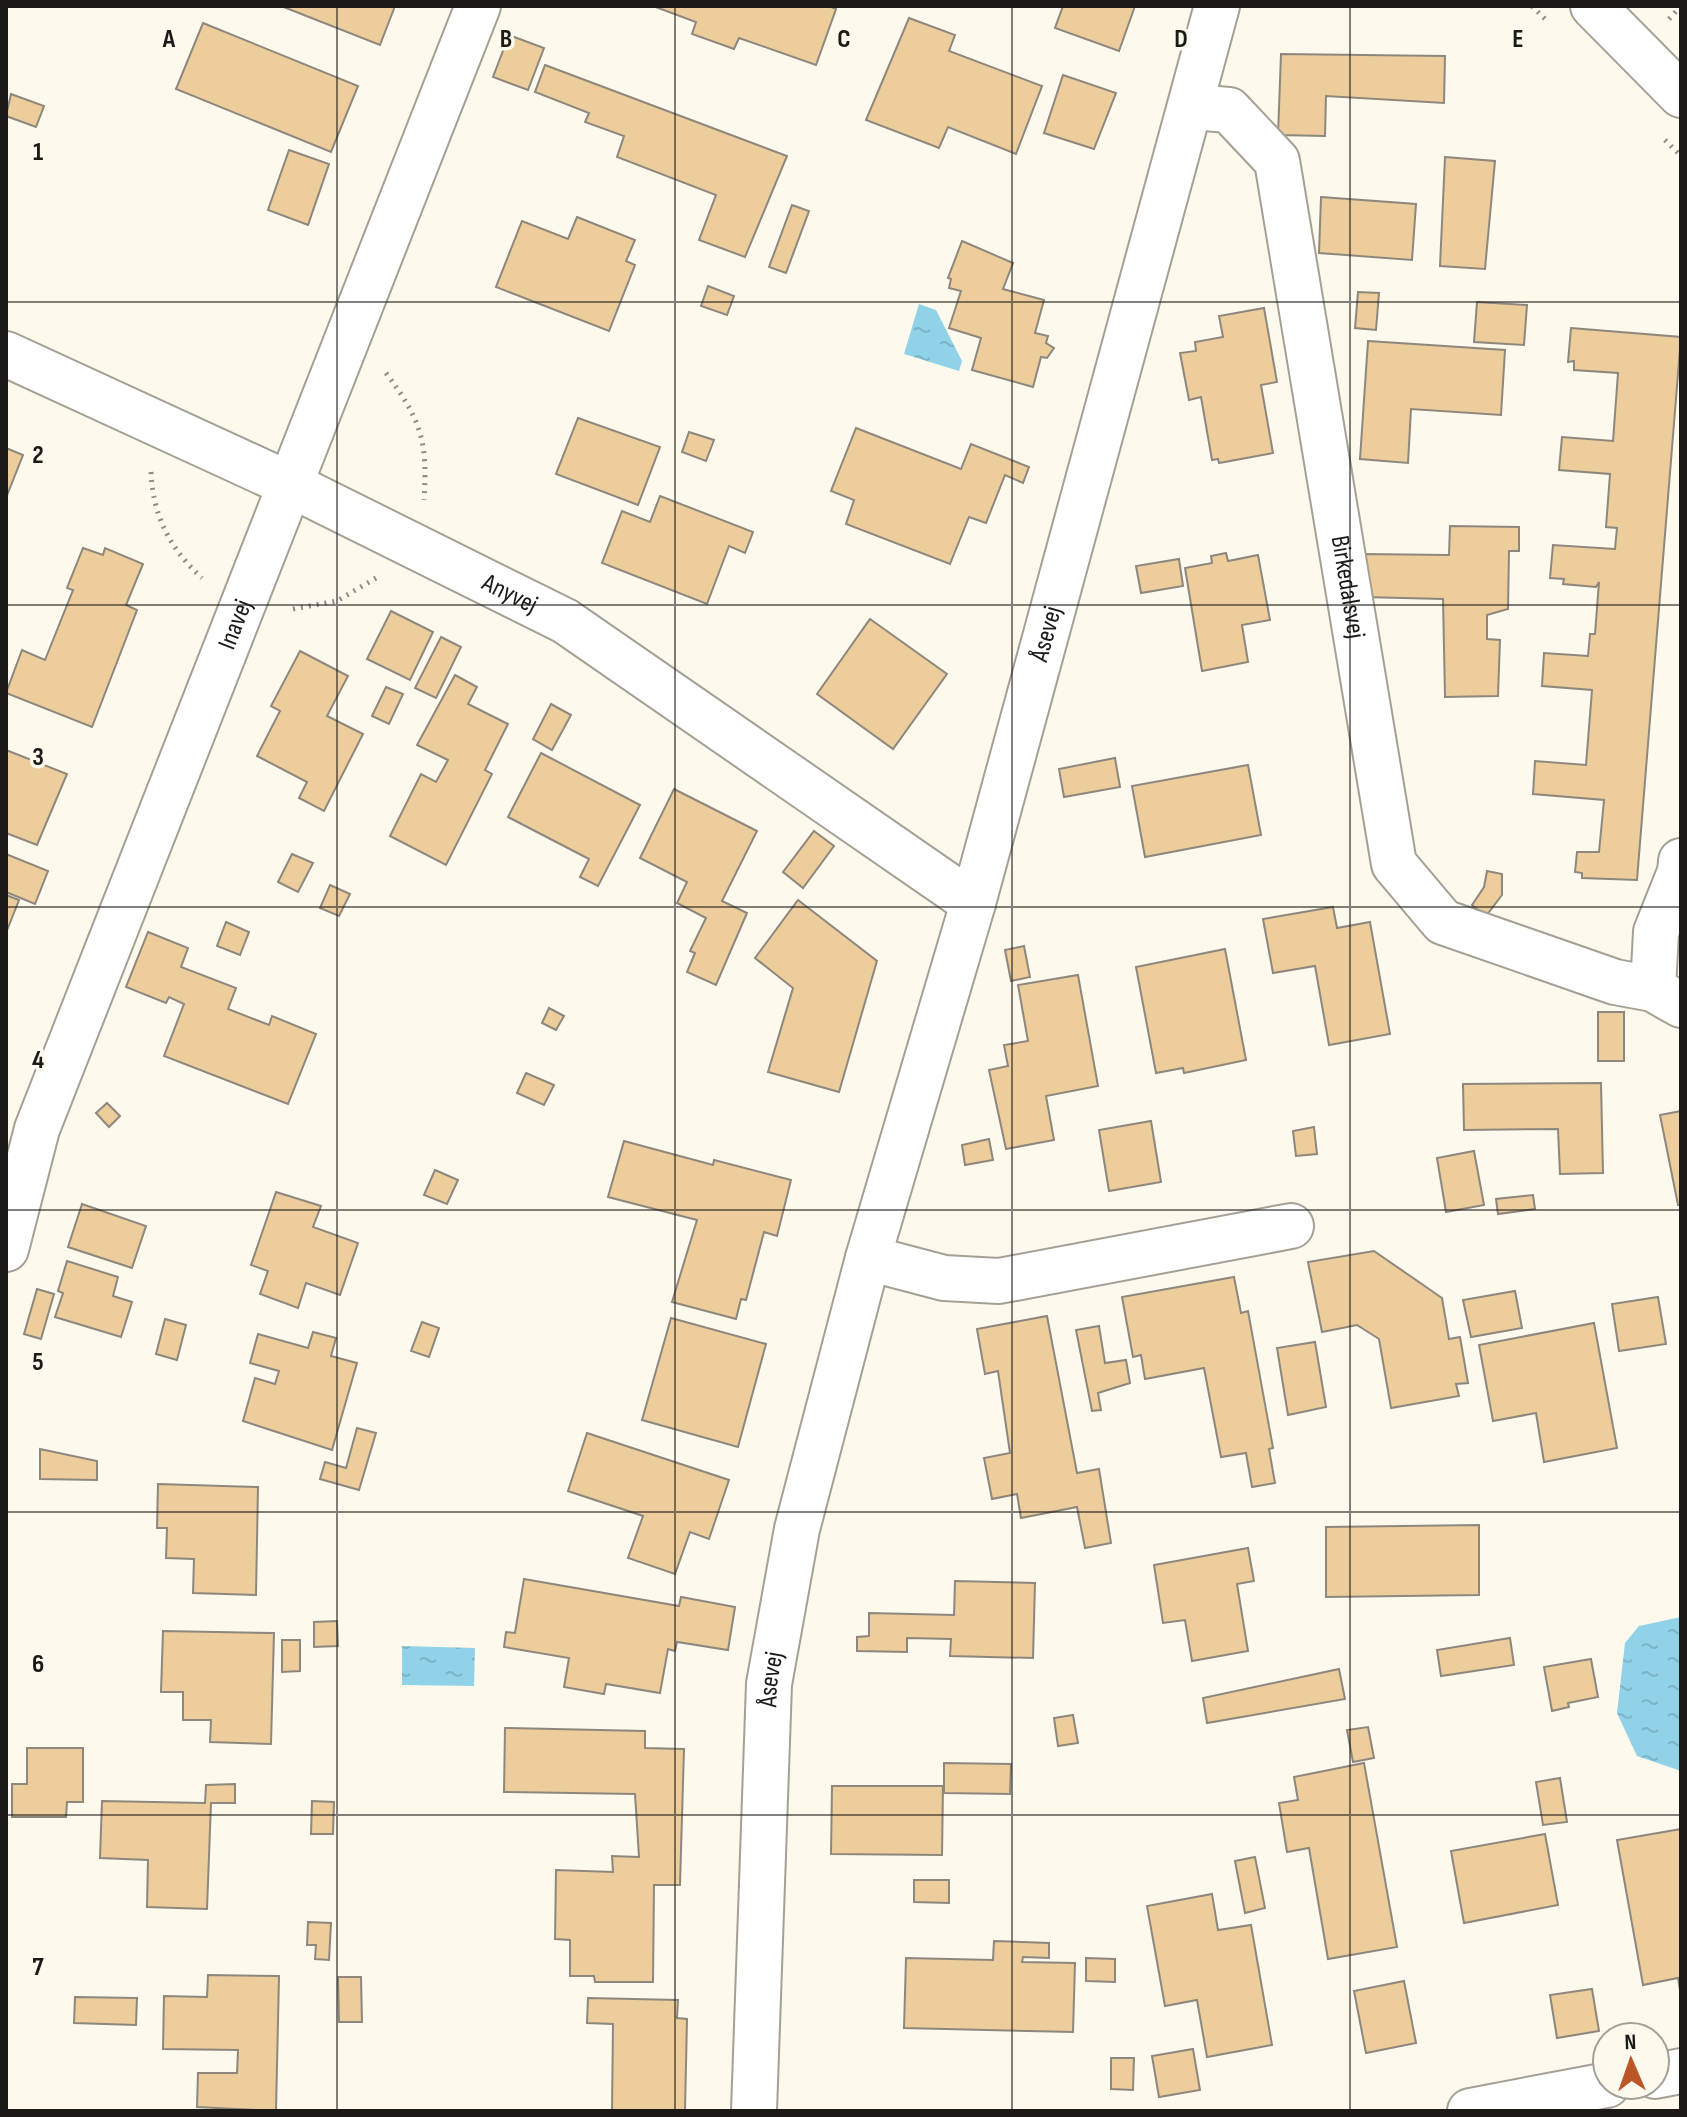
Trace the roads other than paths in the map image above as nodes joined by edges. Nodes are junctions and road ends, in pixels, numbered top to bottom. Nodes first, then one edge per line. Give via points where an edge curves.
1 (478, 6) edge
2 (1217, 6) edge
3 (1593, 6) edge
4 (1681, 95) edge
5 (1191, 107) junction
6 (6, 354) edge
7 (291, 485) junction
8 (1681, 861) edge
9 (973, 903) junction
10 (1650, 992) edge
11 (1291, 1226) dead end
12 (6, 1249) edge
13 (868, 1258) junction
14 (1591, 2088) edge
15 (754, 2111) edge
16 (1470, 2111) edge

1 - 7 street, Inavej
2 - 5 street, Åsevej
3 - 4 street
5 - 9 street, Åsevej
5 - 10 street, Birkedalsvej via 1229,110 1277,161 1394,864 1443,922
6 - 7 street, Anyvej
7 - 9 street, Anyvej via 565,621
7 - 12 street, Inavej via 37,1129
8 - 10 street via 1656,932
9 - 13 street, Åsevej
11 - 13 street via 999,1281 944,1278
13 - 15 street, Åsevej via 797,1529 769,1684
14 - 16 street

